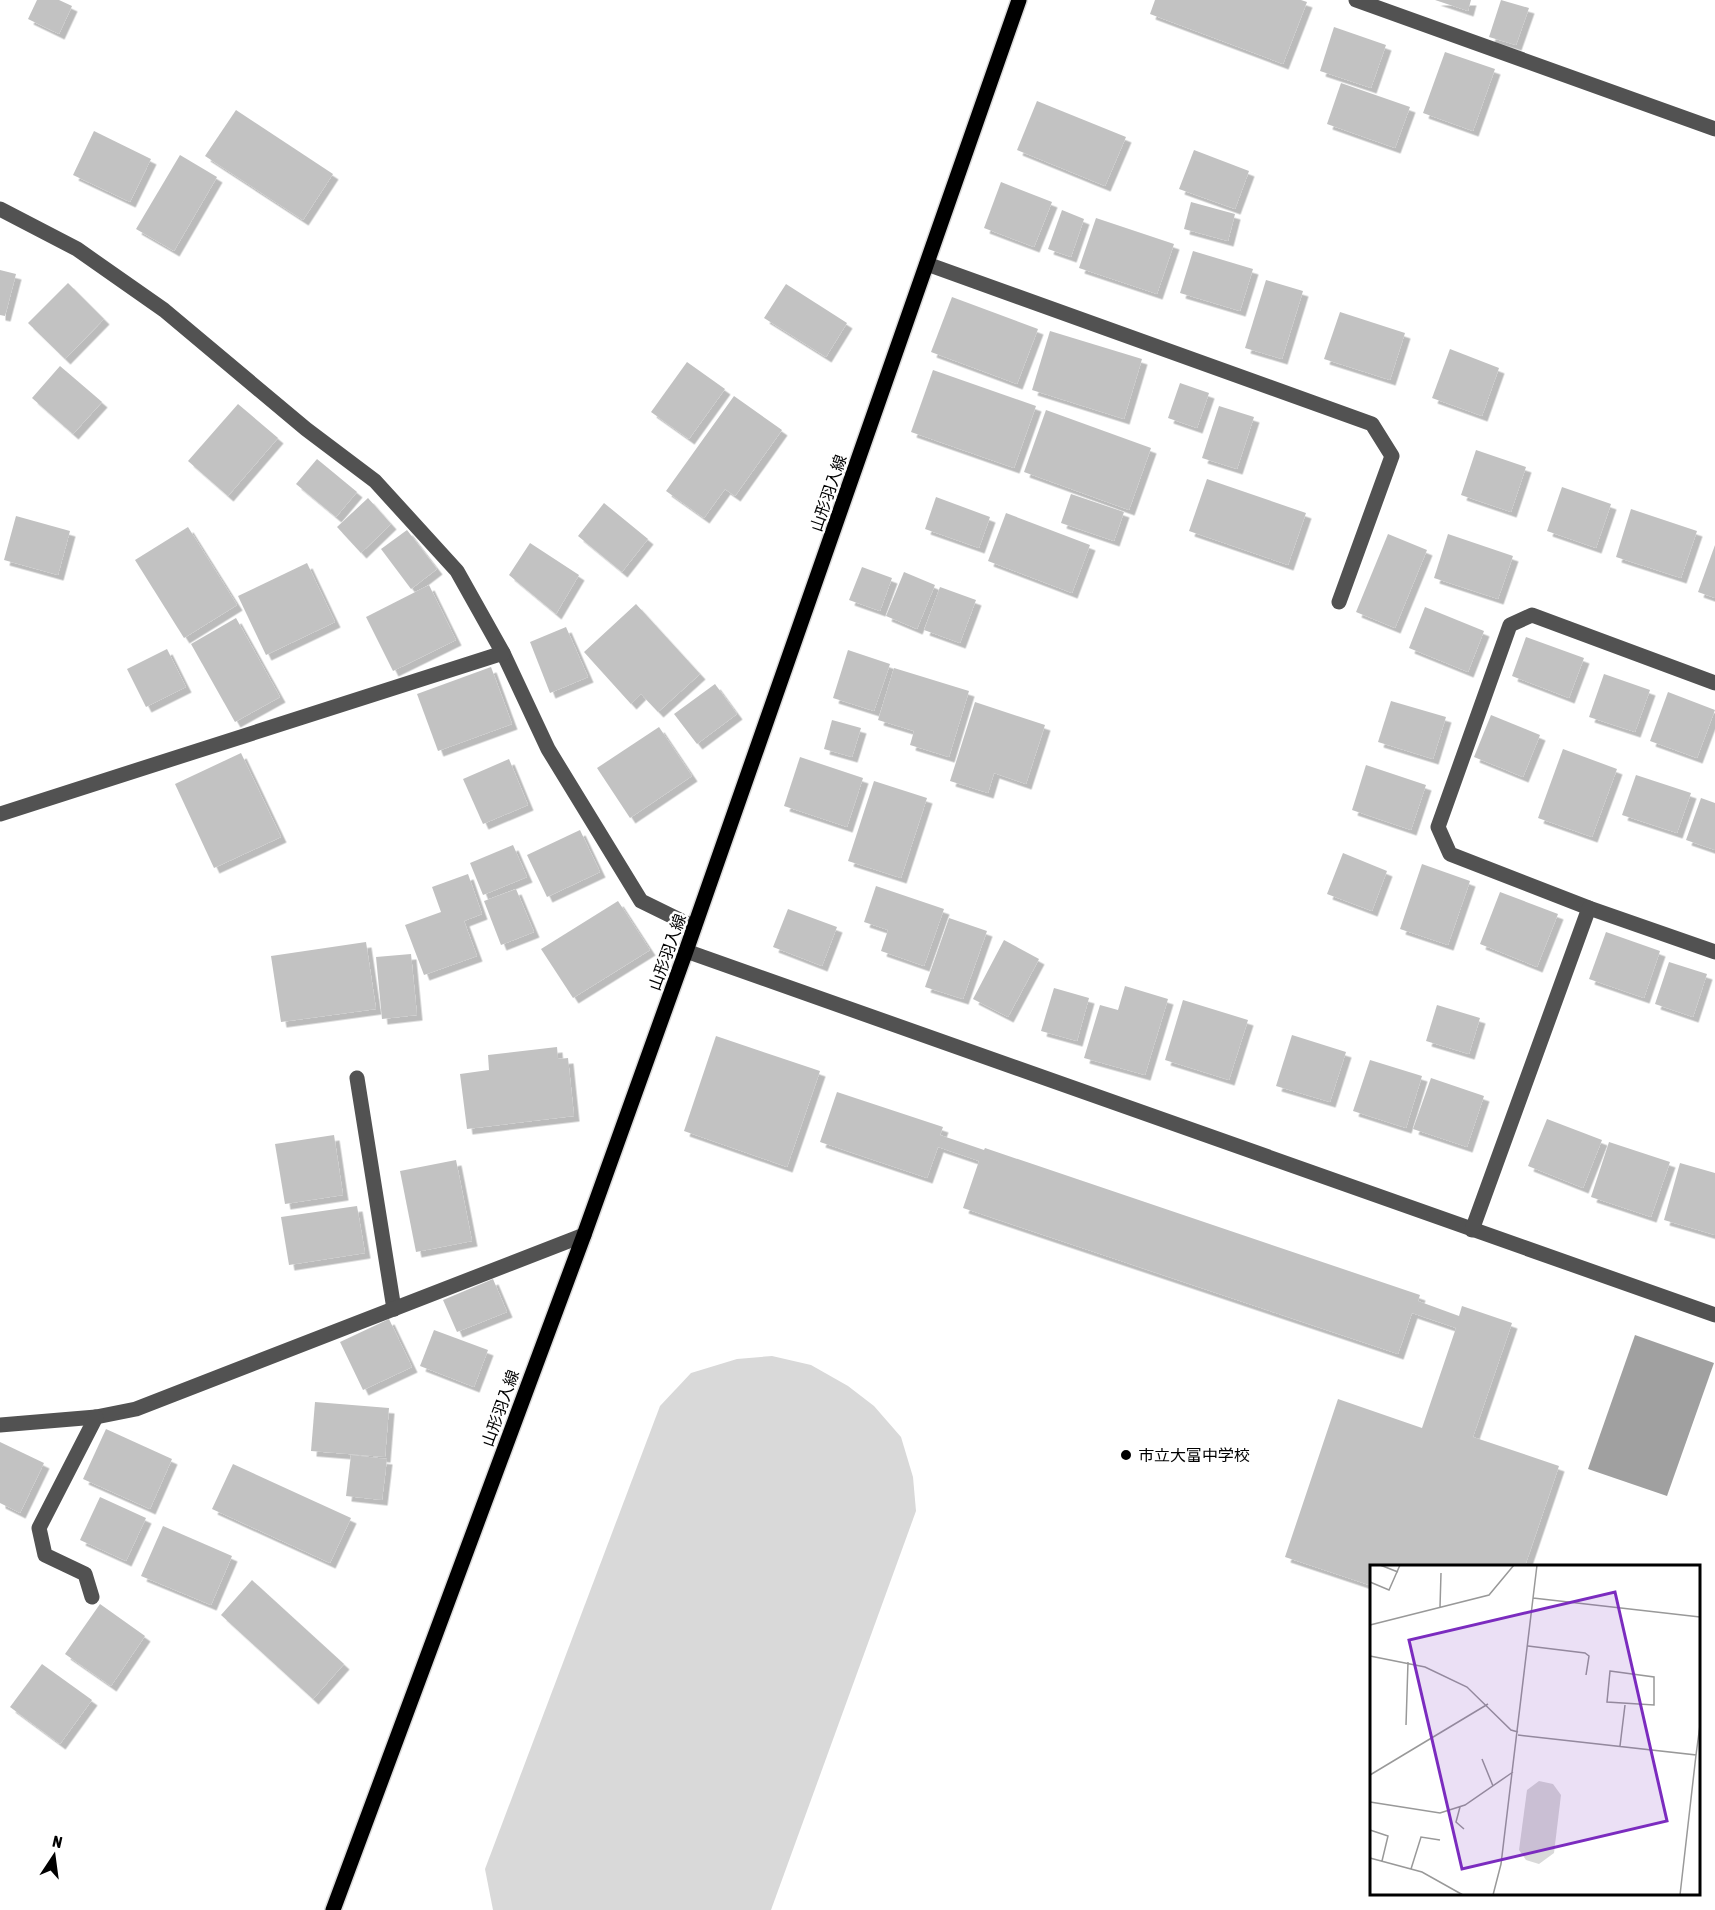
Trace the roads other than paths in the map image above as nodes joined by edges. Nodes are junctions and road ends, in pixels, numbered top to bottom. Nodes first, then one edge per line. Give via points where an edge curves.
1 (1019, 0) edge
2 (1356, 0) edge
3 (1715, 129) edge
4 (0, 209) edge
5 (927, 264) junction
6 (1340, 602) dead end
7 (503, 653) junction
8 (1715, 682) edge
9 (0, 814) edge
10 (1589, 908) junction
11 (694, 927) junction
12 (686, 951) junction
13 (1715, 952) edge
14 (357, 1078) dead end
15 (1472, 1230) junction
16 (584, 1234) junction
17 (394, 1309) junction
18 (1715, 1315) edge
19 (96, 1417) junction
20 (0, 1425) edge
21 (92, 1597) dead end
22 (333, 1910) edge

1 - 5 main road, 山形羽入線
2 - 3 lane
4 - 7 lane via 77,249 164,310 306,429 375,481 457,570
5 - 6 lane via 1372,424 1392,456
5 - 11 main road, 山形羽入線
7 - 9 lane
7 - 11 lane via 548,749 641,901
8 - 10 lane via 1532,615 1510,625 1438,827 1450,854
10 - 13 lane
10 - 15 lane
11 - 12 main road, 山形羽入線
12 - 15 lane
12 - 16 main road, 山形羽入線
14 - 17 lane
15 - 18 lane
16 - 17 lane
16 - 22 main road, 山形羽入線
17 - 19 lane via 136,1409
19 - 20 lane
19 - 21 lane via 39,1528 45,1555 85,1574

